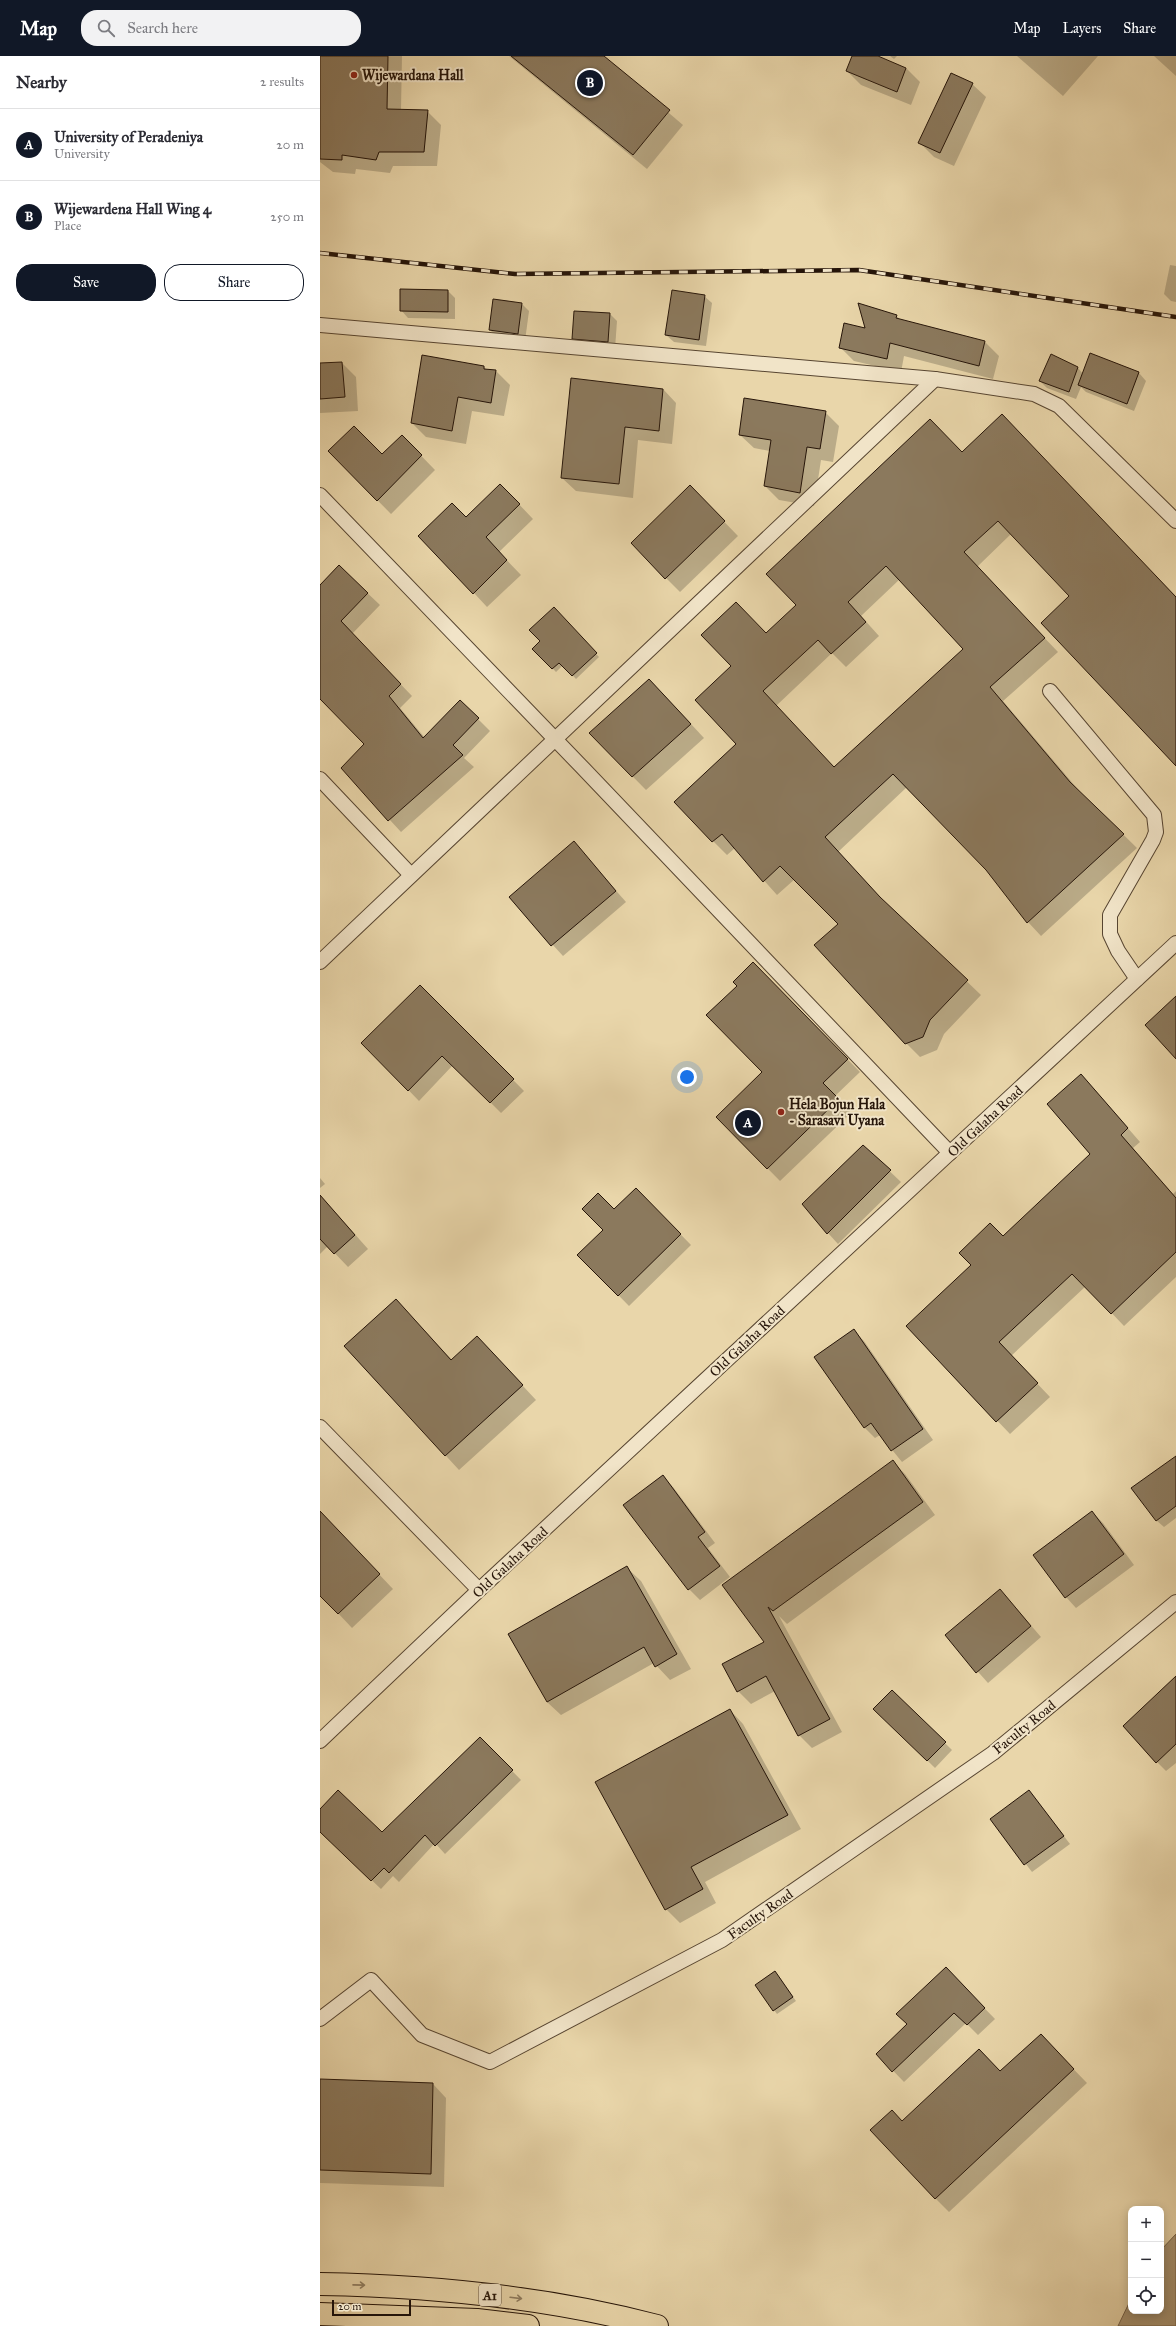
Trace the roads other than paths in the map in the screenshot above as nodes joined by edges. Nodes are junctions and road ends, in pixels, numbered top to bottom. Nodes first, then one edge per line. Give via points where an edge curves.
1 (320, 325) edge
2 (935, 379) junction
3 (320, 495) edge
4 (1176, 521) edge
5 (1050, 691) dead end
6 (556, 739) junction
7 (320, 779) edge
8 (411, 876) junction
9 (1176, 943) edge
10 (320, 962) edge
11 (1137, 979) junction
12 (950, 1153) junction
13 (320, 1427) edge
14 (479, 1590) junction
15 (1176, 1602) edge
16 (320, 1741) edge
17 (320, 2019) edge
18 (320, 2284) edge
19 (320, 2314) edge
20 (528, 2326) edge
21 (657, 2326) edge

1 - 2 lane
2 - 4 lane via 1034,394 1059,406
2 - 6 lane
3 - 6 lane
5 - 11 lane via 1154,814 1156,832 1153,840 1110,915 1110,934
6 - 8 lane
6 - 12 lane
7 - 8 lane
8 - 10 lane
9 - 11 lane, Old Galaha Road
11 - 12 lane, Old Galaha Road
12 - 14 lane, Old Galaha Road
13 - 14 lane
14 - 16 lane, Old Galaha Road
15 - 17 lane, Faculty Road via 993,1754 722,1940 490,2062 422,2035 371,1980
18 -> 21 highway, A1 via 448,2290 609,2313
19 - 20 highway, A1 via 477,2320

